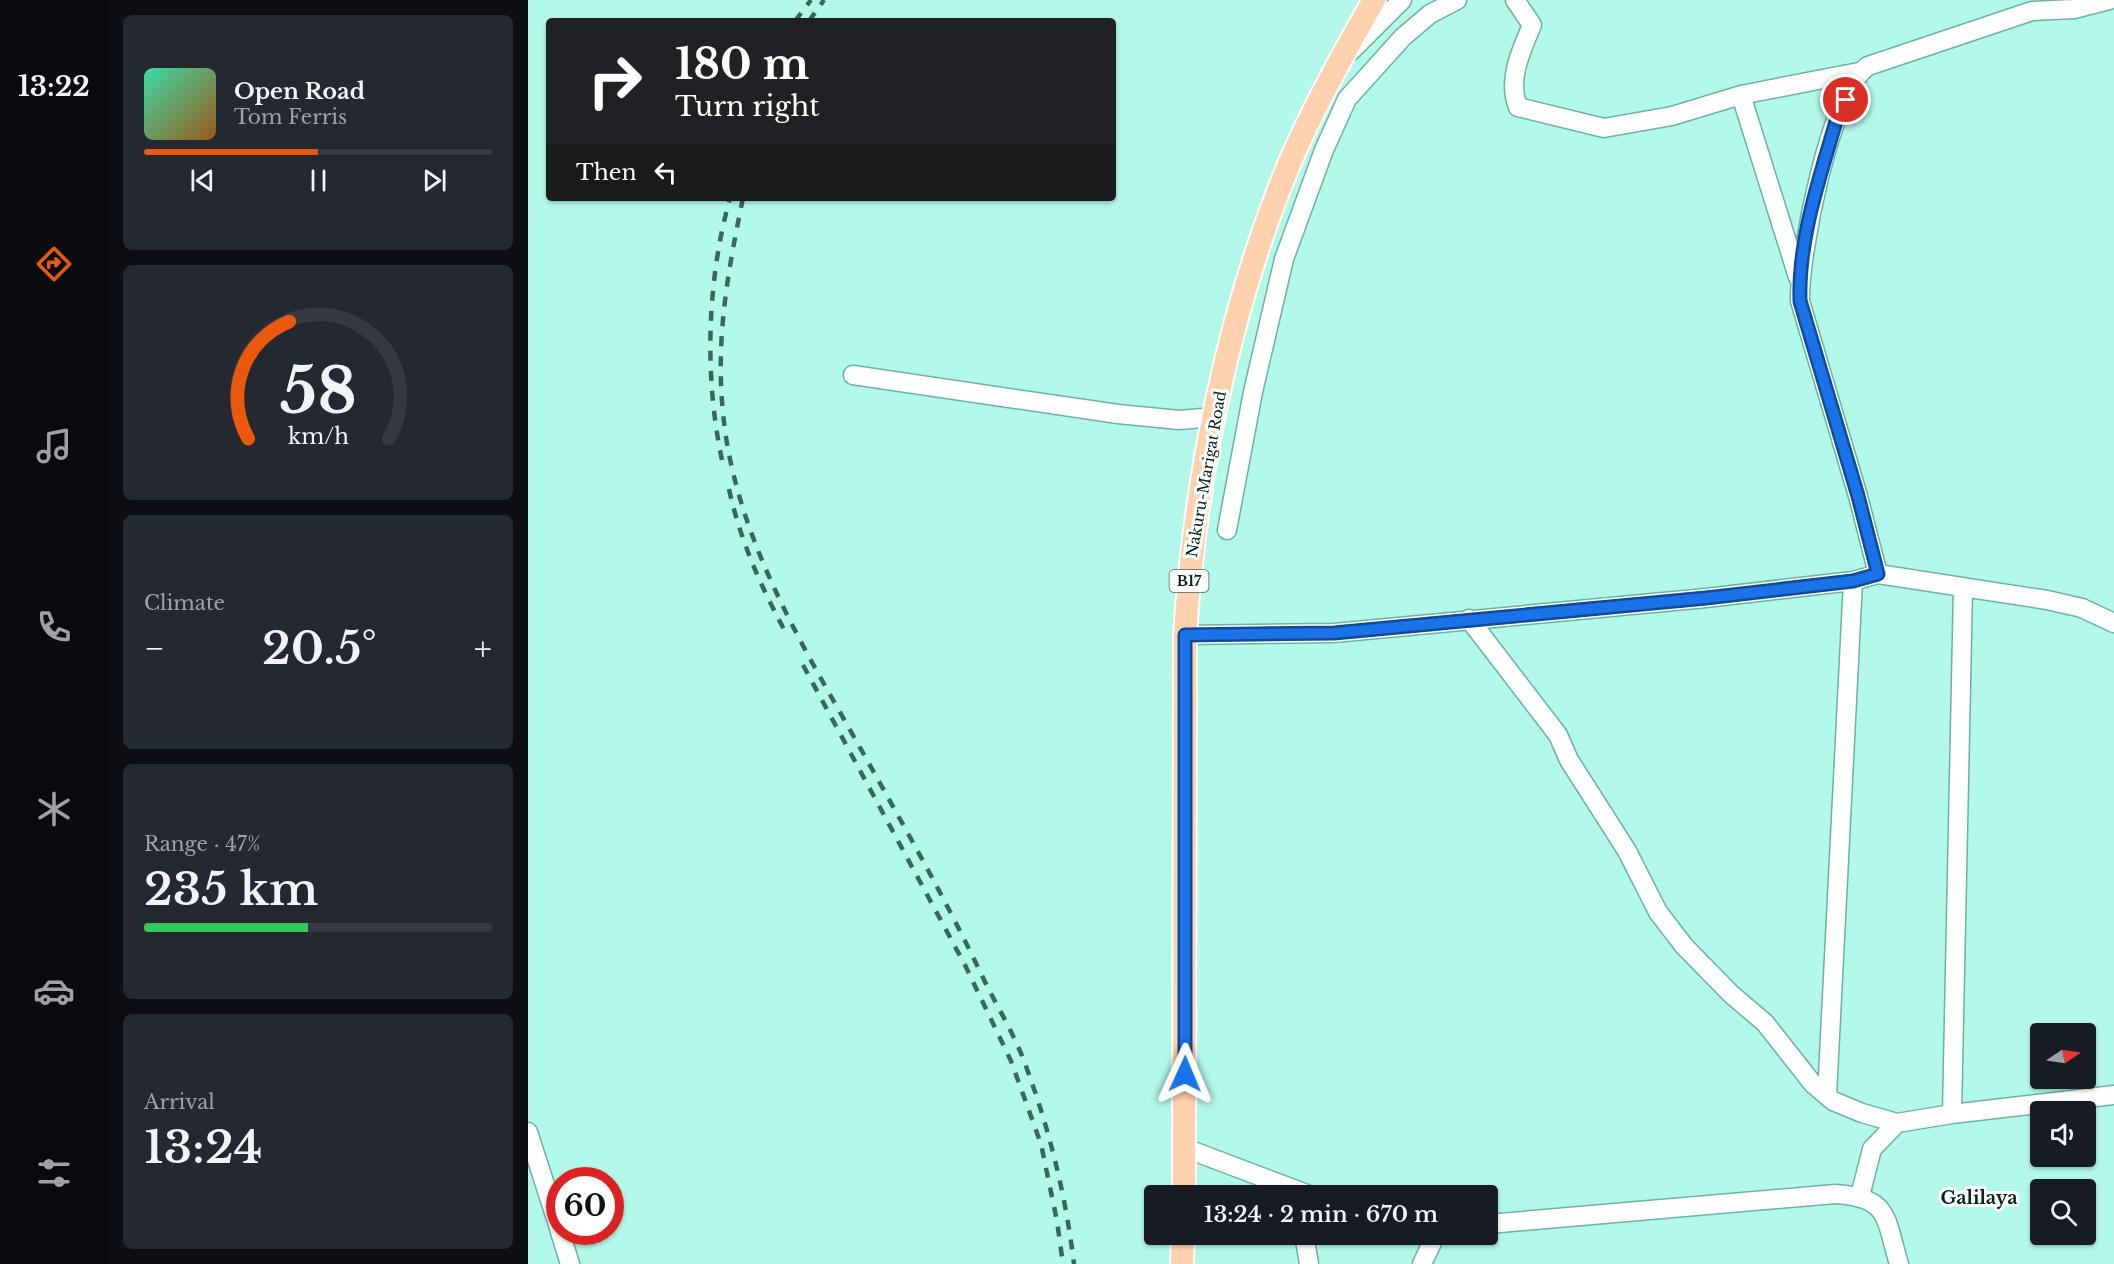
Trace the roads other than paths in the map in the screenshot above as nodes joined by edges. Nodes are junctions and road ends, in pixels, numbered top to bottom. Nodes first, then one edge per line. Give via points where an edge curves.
1 (1374, 0) edge
2 (1402, 0) edge
3 (1456, 0) edge
4 (1515, 0) edge
5 (2109, 0) edge
6 (2031, 6) edge
7 (1337, 64) junction
8 (1859, 72) junction
9 (1741, 95) junction
10 (1799, 280) junction
11 (853, 375) dead end
12 (1214, 417) junction
13 (1227, 530) dead end
14 (1878, 574) junction
15 (1853, 581) junction
16 (1963, 588) junction
17 (1469, 619) junction
18 (2114, 623) edge
19 (1185, 635) junction
20 (2114, 1095) edge
21 (1827, 1096) junction
22 (1952, 1114) junction
23 (1897, 1123) junction
24 (528, 1132) edge
25 (1185, 1148) junction
26 (1269, 1179) junction
27 (1184, 1185) edge
28 (1274, 1185) edge
29 (1284, 1185) edge
30 (546, 1188) edge
31 (1860, 1196) junction
32 (1498, 1223) edge
33 (564, 1245) edge
34 (1183, 1245) edge
35 (1306, 1245) edge
36 (1431, 1245) edge
37 (570, 1264) edge
38 (1182, 1264) edge
39 (1309, 1264) edge
40 (1422, 1264) edge
41 (1899, 1264) edge

1 - 7 main road, Nakuru-Marigat Road / B17
2 - 7 street
3 - 13 street via 1430,14 1403,37 1347,99 1324,150 1284,259
4 - 9 street via 1532,25 1519,55 1512,93 1518,107 1604,128 1672,116
5 - 6 street via 2074,9
6 - 8 street via 2003,23 1881,61
7 - 12 main road, Nakuru-Marigat Road / B17 via 1290,162 1259,248
8 - 9 street
8 - 10 street via 1837,118
9 - 10 street
10 - 14 street via 1800,301
11 - 12 street via 1118,414 1179,420
12 - 19 main road, Nakuru-Marigat Road / B17 via 1190,561
14 - 15 street
14 - 16 street
15 - 17 street
15 - 21 street
16 - 18 street via 2082,608
16 - 22 street
17 - 19 street via 1334,633
17 - 21 street via 1558,735 1658,912 1731,994 1765,1023
19 - 25 main road, Nakuru-Marigat Road / B17
20 - 22 street
21 - 23 street via 1862,1113
22 - 23 street
23 - 31 street via 1872,1149
24 - 30 street
25 - 26 street
25 - 27 main road, Nakuru-Marigat Road / B17
26 - 28 street
26 - 29 street
31 - 32 street via 1835,1194
31 - 41 street via 1875,1203 1881,1212
33 - 37 street
34 - 38 main road
35 - 39 street
36 - 40 street

